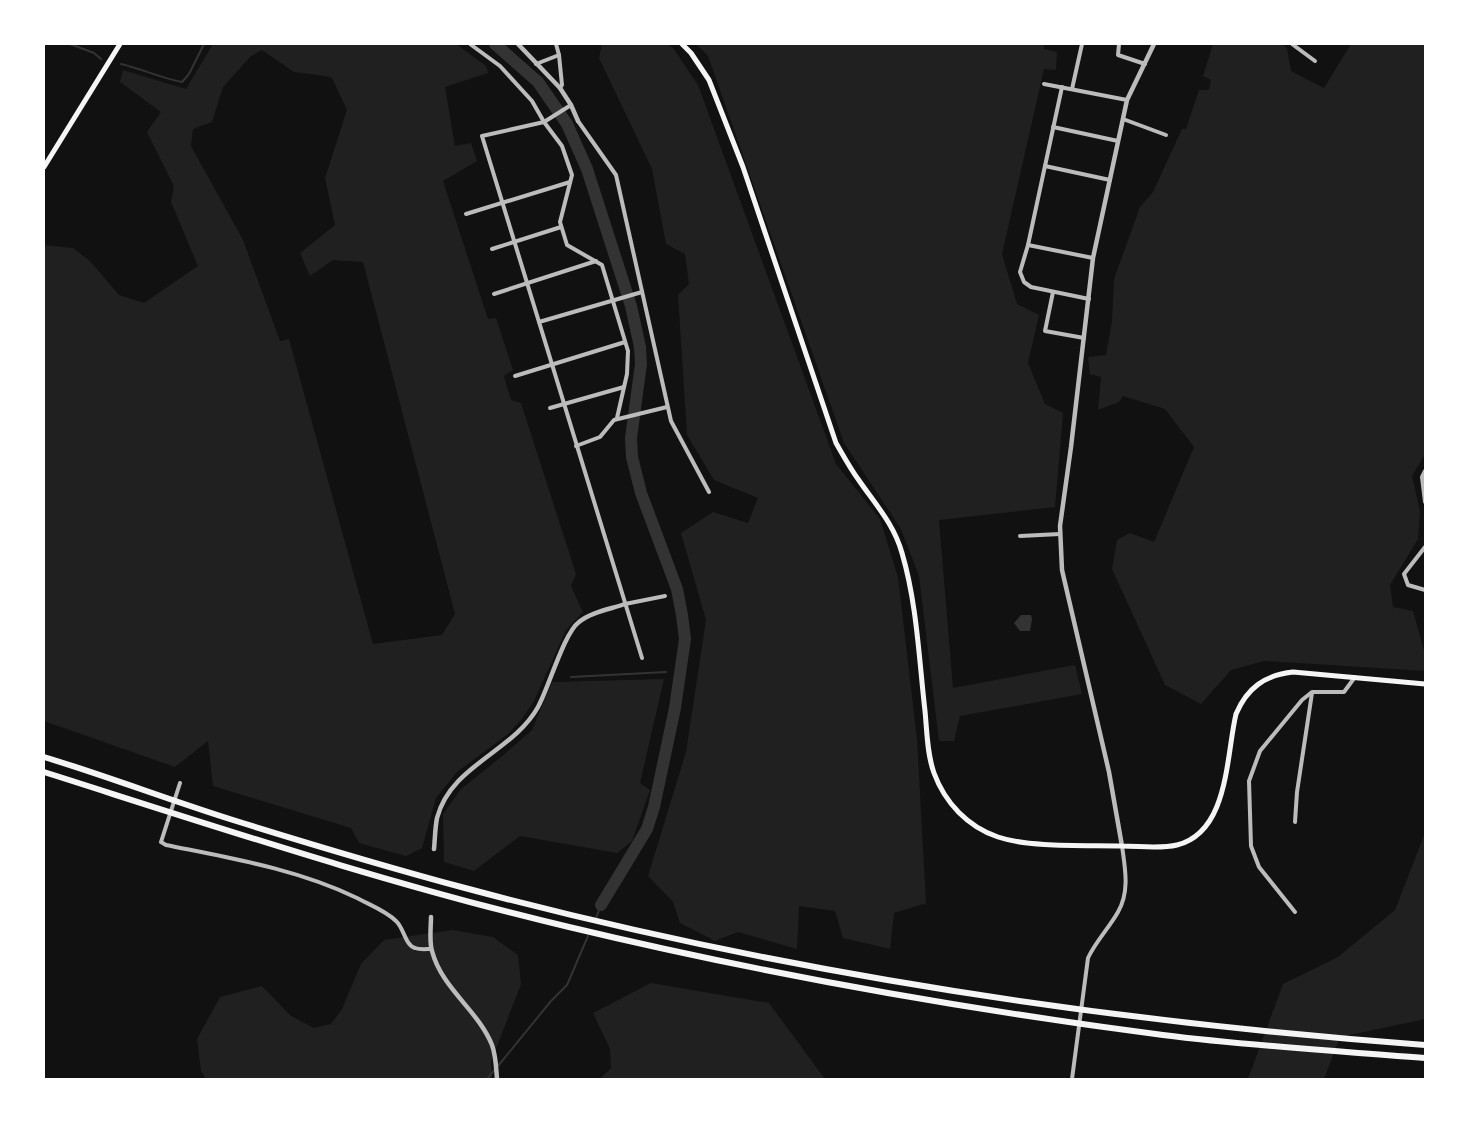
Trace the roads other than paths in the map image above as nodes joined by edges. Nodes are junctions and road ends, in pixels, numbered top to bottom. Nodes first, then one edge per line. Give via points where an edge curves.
1 (120, 44) edge
2 (470, 44) edge
3 (518, 44) edge
4 (556, 44) edge
5 (682, 44) edge
6 (1082, 44) edge
7 (1119, 44) edge
8 (1154, 44) edge
9 (1292, 44) edge
10 (559, 55) junction
11 (1315, 61) dead end
12 (536, 64) junction
13 (1145, 64) junction
14 (1044, 84) dead end
15 (1062, 87) junction
16 (560, 88) junction
17 (1072, 89) junction
18 (1128, 100) junction
19 (571, 105) junction
20 (1123, 119) junction
21 (546, 121) junction
22 (578, 121) joint
23 (1054, 127) junction
24 (1166, 135) dead end
25 (1118, 140) junction
26 (1045, 166) junction
27 (44, 167) edge
28 (1110, 180) junction
29 (570, 182) junction
30 (502, 203) junction
31 (466, 214) dead end
32 (561, 227) junction
33 (515, 242) junction
34 (1028, 245) junction
35 (492, 249) dead end
36 (1093, 258) junction
37 (596, 261) junction
38 (527, 283) junction
39 (642, 292) junction
40 (1053, 292) junction
41 (494, 294) dead end
42 (1089, 299) junction
43 (612, 302) junction
44 (539, 322) junction
45 (1084, 338) junction
46 (625, 342) junction
47 (552, 365) junction
48 (515, 376) dead end
49 (624, 387) junction
50 (564, 404) junction
51 (668, 407) junction
52 (550, 408) dead end
53 (619, 418) junction
54 (576, 446) junction
55 (1425, 471) edge
56 (709, 492) dead end
57 (1425, 502) edge
58 (1060, 534) junction
59 (1020, 536) dead end
60 (1425, 547) edge
61 (1423, 553) edge
62 (1425, 590) edge
63 (665, 596) dead end
64 (626, 604) junction
65 (642, 658) dead end
66 (1355, 677) junction
67 (1425, 684) edge
68 (1312, 692) junction
69 (44, 757) edge
70 (44, 772) edge
71 (180, 783) dead end
72 (1295, 822) dead end
73 (1122, 846) junction
74 (434, 849) dead end
75 (1295, 912) dead end
76 (431, 916) dead end
77 (431, 949) junction
78 (1425, 1045) edge
79 (1425, 1058) edge
80 (497, 1079) edge
81 (1072, 1079) edge

1 - 27 main road
2 - 21 street via 500,66
3 - 12 street
4 - 10 street
5 - 73 main road via 710,80 743,167 836,443 891,524 902,552 911,592 928,743 934,772 944,795 962,817 997,837 1046,844
6 - 17 street
7 - 13 street via 1118,55
8 - 13 street
9 - 11 street
10 - 12 street
10 - 16 street
12 - 16 street
13 - 18 street
14 - 15 street
15 - 17 street
15 - 23 street
16 - 19 street
17 - 18 street
18 - 20 street
19 - 21 street
19 - 22 street
20 - 24 street
20 - 25 street
21 - 29 street via 562,146 572,175
21 - 30 street via 482,136
22 - 39 street via 616,175
23 - 25 street
23 - 26 street
25 - 28 street
26 - 28 street
26 - 34 street
28 - 36 street
29 - 30 street
29 - 32 street
30 - 31 street
30 - 33 street
32 - 33 street
32 - 37 street via 567,245
33 - 35 street
33 - 38 street
34 - 36 street
34 - 40 street via 1021,277 1028,285
36 - 42 street
37 - 38 street
37 - 43 street via 602,265
38 - 41 street
38 - 44 street
39 - 43 street
39 - 51 street
40 - 42 street
40 - 45 street via 1045,331
42 - 45 street
43 - 44 street
43 - 46 street
44 - 47 street
45 - 58 street
46 - 47 street
46 - 49 street via 628,351
47 - 48 street
47 - 50 street
49 - 50 street
49 - 53 street
50 - 52 street
50 - 54 street
51 - 53 street
51 - 56 street via 673,427
53 - 54 street via 600,437
54 - 64 street
55 - 57 street via 1422,477
58 - 59 street
58 - 73 street via 1064,578 1109,772
60 - 61 street
61 - 62 street via 1404,574 1408,585
63 - 64 street
64 - 65 street
64 - 74 street via 580,621 570,631 538,707 528,722 455,784 437,818
66 - 67 main road
66 - 68 street via 1344,692
66 - 73 main road via 1293,672 1271,676 1256,684 1236,714 1218,806 1206,826 1178,845
68 - 72 street
68 - 75 street via 1260,751 1249,781 1251,846 1259,867
69 - 78 highway via 312,844 466,888 660,936 846,973 1138,1018
70 - 79 highway via 310,856 464,900 659,948 863,990 984,1010 1167,1035
71 - 77 street via 161,842 281,870 350,895 396,921 415,948
73 - 81 street via 1126,883 1124,897 1119,911 1088,958
76 - 77 street
77 - 80 street via 440,974 492,1045

